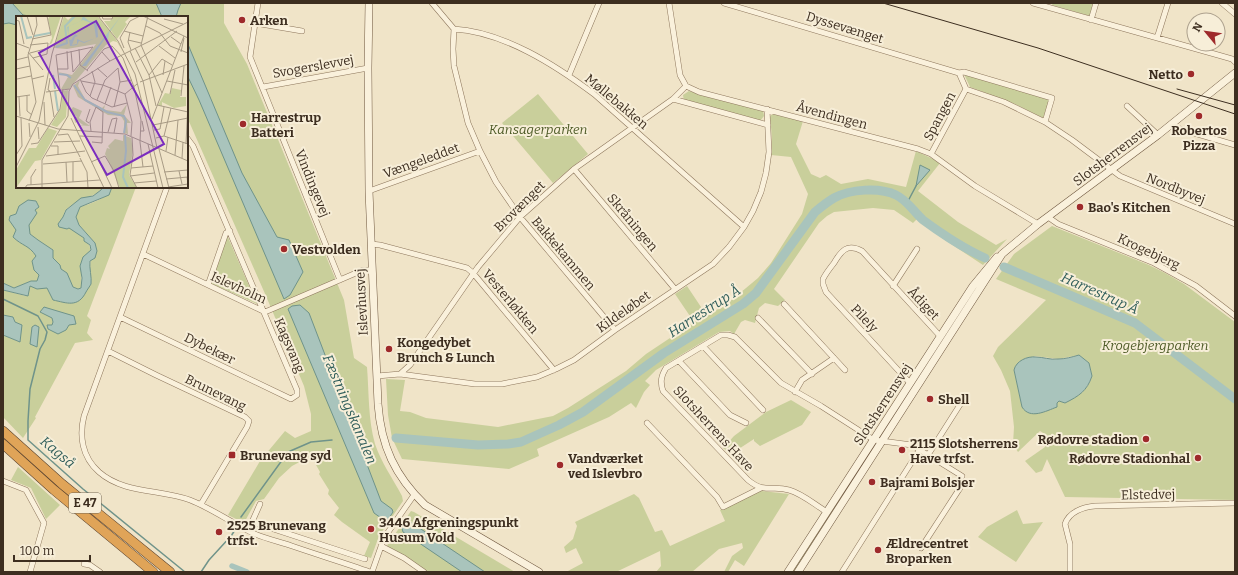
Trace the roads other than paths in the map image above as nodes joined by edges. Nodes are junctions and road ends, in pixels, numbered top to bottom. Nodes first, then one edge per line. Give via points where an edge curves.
1 (258, 3) edge
2 (369, 3) edge
3 (432, 3) edge
4 (599, 3) edge
5 (669, 3) edge
6 (724, 3) edge
7 (1032, 3) edge
8 (1096, 3) edge
9 (1168, 3) edge
10 (1222, 3) edge
11 (1049, 5) edge
12 (1235, 14) edge
13 (1091, 20) junction
14 (255, 23) junction
15 (454, 29) junction
16 (302, 31) dead end
17 (1157, 38) junction
18 (1235, 62) edge
19 (368, 68) junction
20 (959, 73) junction
21 (1235, 73) edge
22 (569, 75) junction
23 (686, 86) junction
24 (263, 87) junction
25 (966, 89) junction
26 (673, 99) junction
27 (1126, 106) dead end
28 (768, 109) junction
29 (1045, 122) junction
30 (768, 125) junction
31 (1170, 126) junction
32 (632, 127) junction
33 (1158, 135) junction
34 (188, 139) edge
35 (1235, 145) edge
36 (480, 151) junction
37 (931, 154) junction
38 (574, 169) junction
39 (1111, 170) junction
40 (167, 188) edge
41 (369, 191) junction
42 (520, 217) junction
43 (1048, 217) junction
44 (1038, 224) junction
45 (1235, 224) edge
46 (744, 227) junction
47 (230, 231) junction
48 (371, 244) junction
49 (917, 249) dead end
50 (143, 254) junction
51 (1002, 254) junction
52 (833, 264) joint
53 (372, 270) junction
54 (473, 273) junction
55 (340, 280) junction
56 (208, 285) junction
57 (893, 286) junction
58 (675, 289) junction
59 (784, 304) dead end
60 (265, 312) junction
61 (1235, 316) edge
62 (120, 317) junction
63 (758, 318) dead end
64 (615, 330) junction
65 (940, 336) junction
66 (703, 346) junction
67 (108, 351) junction
68 (834, 358) junction
69 (679, 361) junction
70 (554, 370) junction
71 (845, 370) dead end
72 (400, 374) junction
73 (812, 374) junction
74 (377, 376) junction
75 (910, 383) junction
76 (795, 392) junction
77 (291, 399) joint
78 (963, 400) dead end
79 (764, 410) dead end
80 (646, 423) dead end
81 (746, 423) dead end
82 (3, 431) edge
83 (874, 440) junction
84 (883, 441) junction
85 (3, 444) edge
86 (920, 449) junction
87 (928, 455) junction
88 (3, 481) edge
89 (760, 488) junction
90 (414, 494) junction
91 (1235, 503) edge
92 (201, 504) junction
93 (260, 504) dead end
94 (827, 512) junction
95 (265, 526) junction
96 (262, 536) junction
97 (381, 546) junction
98 (921, 548) dead end
99 (344, 552) junction
100 (365, 559) dead end
101 (340, 562) junction
102 (84, 564) dead end
103 (30, 572) edge
104 (100, 572) edge
105 (153, 572) edge
106 (170, 572) edge
107 (371, 572) edge
108 (424, 572) edge
109 (539, 572) edge
110 (788, 572) edge
111 (798, 572) edge
112 (842, 572) edge
113 (1070, 572) edge

1 - 14 street, Vindingevej
2 - 19 street, Islevhusvej
3 - 15 street
4 - 22 street
5 - 23 street via 680,75
6 - 20 street, Dyssevænget
7 - 11 street
8 - 13 street
9 - 17 street
10 - 12 street
11 - 13 street
13 - 17 street
14 - 16 street
14 - 24 street, Vindingevej via 250,57
15 - 22 street, Møllebakken via 495,38 543,59
15 - 36 street, Bakkekammen via 454,66 468,123
17 - 18 street
19 - 24 street, Svogerslevvej
19 - 41 street, Islevhusvej
20 - 25 street
20 - 29 street, Dyssevænget via 964,72 1052,98
21 - 31 street, Slotsherrensvej
22 - 32 street, Møllebakken
23 - 26 street, Brovænget
23 - 28 street, Åvendingen via 699,92
24 - 55 street, Vindingevej
25 - 29 street via 1004,102
25 - 37 street, Spangen
26 - 30 street
26 - 32 street, Brovænget
27 - 33 street
28 - 30 street, Kildeløbet
28 - 37 street, Åvendingen
29 - 39 street
30 - 46 street, Kildeløbet via 769,152 766,173 761,192
31 - 33 street, Slotsherrensvej
31 - 35 street
32 - 38 street, Brovænget
32 - 46 street, Møllebakken
33 - 39 street, Slotsherrensvej
34 - 47 street, Kagsvang
36 - 41 street, Vængeleddet
36 - 42 street, Bakkekammen via 496,182
37 - 44 street, Åvendingen via 976,186
38 - 42 street, Brovænget
38 - 58 street, Skråningen
39 - 43 street, Slotsherrensvej
39 - 45 street, Nordbyvej
40 - 50 street
41 - 48 street, Islevhusvej
42 - 54 street, Brovænget
42 - 64 street, Bakkekammen
43 - 44 street, Slotsherrensvej
43 - 61 street, Krogebjerg via 1058,224 1154,263 1196,286
44 - 51 street, Slotsherrensvej
46 - 58 street, Kildeløbet via 713,264
47 - 56 street via 226,233
47 - 60 street, Kagsvang
48 - 53 street, Islevhusvej
48 - 54 street, Vesterløkken via 467,268
49 - 57 street, Ådiget
50 - 56 street, Islevholm
50 - 62 street
51 - 65 street, Slotsherrensvej via 995,258 973,286
51 - 84 street, Slotsherrensvej
52 - 57 street, Ådiget via 844,250 858,249
52 - 75 street, Pilely via 823,279 826,292
53 - 55 street, Islevholm via 363,270
53 - 74 street, Islevhusvej
54 - 70 street, Vesterløkken
54 - 72 street, Brovænget via 410,365
55 - 60 street, Islevholm
56 - 60 street, Islevholm
57 - 65 street, Ådiget
58 - 64 street, Kildeløbet
59 - 68 street
60 - 77 street, Kagsvang via 297,390 297,395
62 - 67 street
62 - 77 street, Dybekær
63 - 73 street
64 - 70 street, Kildeløbet via 574,360
65 - 75 street, Slotsherrensvej
66 - 69 street, Slotsherrens Have
66 - 76 street, Slotsherrens Have via 721,335 735,337 773,377
66 - 79 street
67 - 92 street via 82,423 82,441 87,456 97,470 112,481
67 - 92 street, Brunevang via 249,421
68 - 71 street
68 - 73 street
69 - 81 street, Slotsherrens Have via 730,415
69 - 89 street, Slotsherrens Have via 666,368 662,374 663,391 748,480
70 - 72 street, Kildeløbet via 537,377 502,384 474,384
72 - 74 street, Kildeløbet
73 - 76 street via 802,380
74 - 90 street, Islevhusvej via 379,420 385,445 395,467
75 - 83 street, Slotsherrensvej
76 - 83 street, Slotsherrens Have
78 - 87 street
80 - 89 street via 717,497 722,507
82 - 106 highway, E 47 via 62,484
83 - 84 street
83 - 94 street, Slotsherrensvej
84 - 86 street via 912,445
84 - 111 street, Slotsherrensvej
85 - 105 highway, E 47
86 - 87 street
86 - 112 street
87 - 98 street via 962,476 956,485 960,488
88 - 103 street via 26,490 44,523
89 - 94 street via 796,492
90 - 97 street
90 - 109 street, Islevhusvej via 426,506
91 - 113 street, Elstedvej via 1082,508 1066,521 1065,527 1070,544
92 - 96 street via 231,522
93 - 95 street via 252,522
94 - 110 street, Slotsherrensvej
95 - 96 street
95 - 99 street
96 - 101 street
97 - 107 street
97 - 108 street
99 - 100 street
99 - 101 street
101 - 107 street
102 - 104 street

